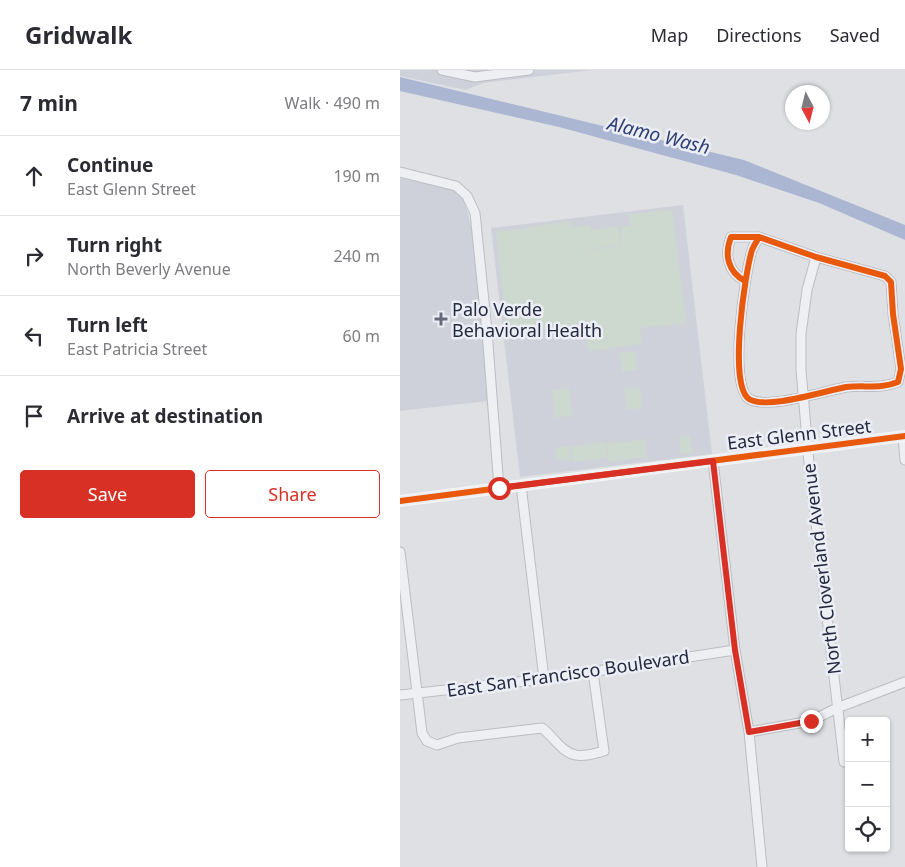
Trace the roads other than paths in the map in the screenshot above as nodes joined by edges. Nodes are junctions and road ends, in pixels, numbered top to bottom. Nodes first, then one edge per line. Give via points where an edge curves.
1 (442, 70) edge
2 (529, 70) edge
3 (400, 172) edge
4 (759, 237) junction
5 (816, 257) junction
6 (745, 282) junction
7 (803, 397) junction
8 (904, 436) edge
9 (807, 448) junction
10 (905, 460) edge
11 (713, 461) junction
12 (520, 485) junction
13 (499, 488) junction
14 (400, 500) edge
15 (400, 552) edge
16 (735, 650) junction
17 (593, 672) junction
18 (544, 679) junction
19 (905, 682) edge
20 (416, 693) junction
21 (400, 695) edge
22 (837, 708) junction
23 (749, 732) junction
24 (844, 762) dead end
25 (762, 867) edge

1 - 2 street via 475,78
3 - 13 street via 456,186 467,196 474,213
4 - 5 street
4 - 6 street via 752,248
4 - 6 street via 731,237 727,248 730,267 735,276
5 - 7 street, North Cloverland Avenue via 807,290 801,334
5 - 7 street via 885,276 891,282 892,314 901,369 898,382 887,386 845,387
6 - 7 street via 741,311 742,390 748,398 760,403
7 - 9 street, North Cloverland Avenue
8 - 9 street, East Glenn Street
8 - 10 street
9 - 11 street, East Glenn Street
9 - 22 street, North Cloverland Avenue
11 - 12 street, East Glenn Street
11 - 16 street
12 - 13 street, East Glenn Street
12 - 18 street
13 - 14 street, East Glenn Street
15 - 20 street
16 - 17 street, East San Francisco Boulevard
16 - 23 street
17 - 18 street, East San Francisco Boulevard
17 - 20 street via 604,751 577,756 566,752 542,728 458,738 437,745 422,734
18 - 20 street, East San Francisco Boulevard
19 - 22 street
20 - 21 street, East San Francisco Boulevard
22 - 23 street via 811,721
22 - 24 street, North Cloverland Avenue
23 - 25 street

